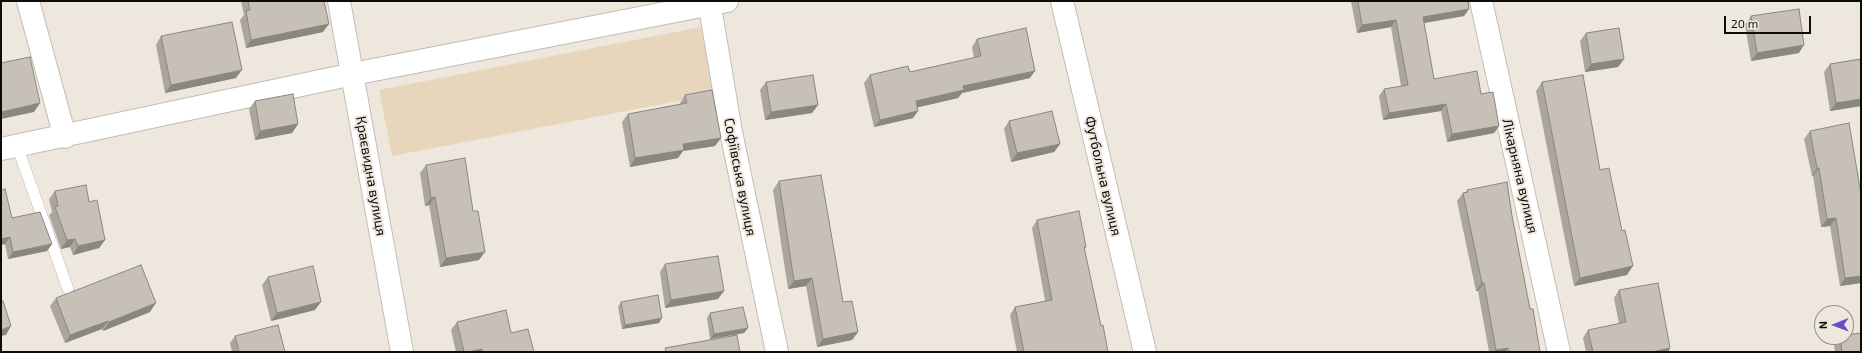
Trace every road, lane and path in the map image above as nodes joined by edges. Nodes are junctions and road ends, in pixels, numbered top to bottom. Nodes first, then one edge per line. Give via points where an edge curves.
1 (28, 1) edge
2 (340, 1) edge
3 (1062, 1) edge
4 (1481, 1) edge
5 (715, 2) edge
6 (353, 74) junction
7 (65, 137) junction
8 (9, 148) edge
9 (68, 289) dead end
10 (402, 352) edge
11 (777, 352) edge
12 (1145, 352) edge
13 (1559, 352) edge

1 - 7 street
2 - 6 street, Краєвидна вулиця
3 - 12 street, Футбольна вулиця
4 - 13 street, Лікарняна вулиця
5 - 6 street
5 - 11 street, Софіївська вулиця via 731,132
6 - 7 street
6 - 10 street, Краєвидна вулиця
7 - 8 street
8 - 9 lane

